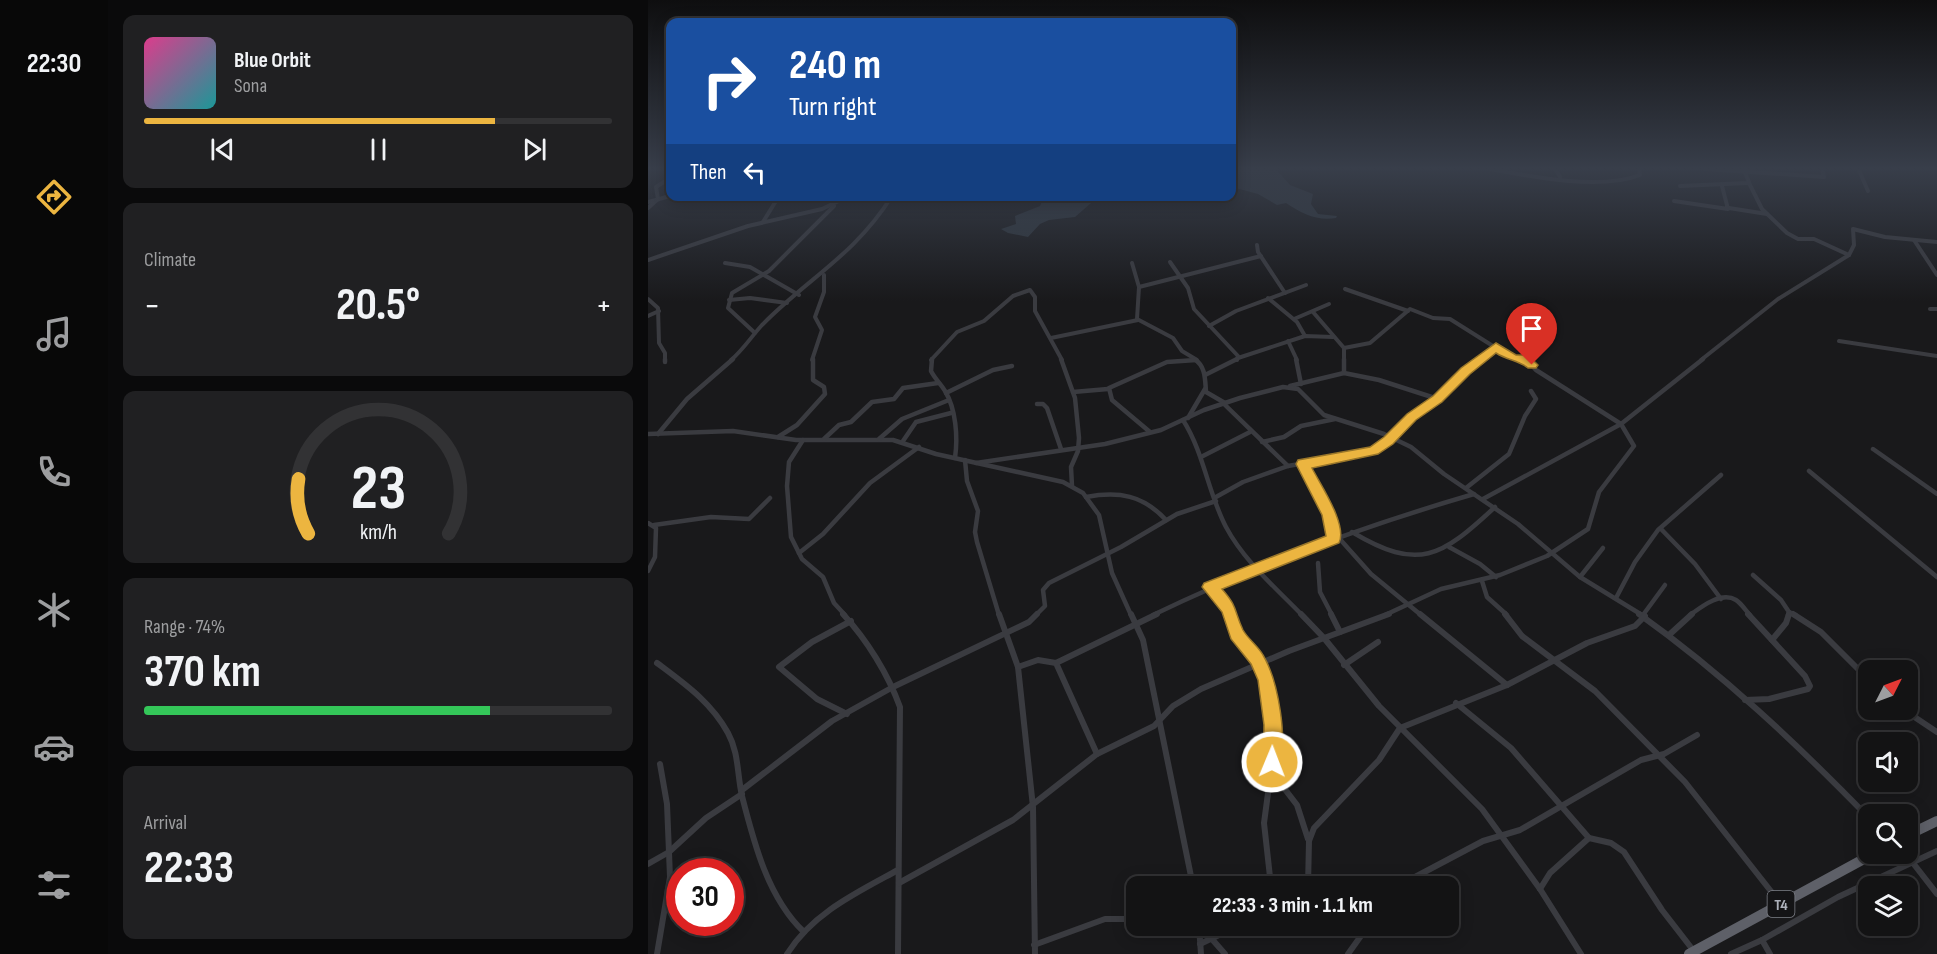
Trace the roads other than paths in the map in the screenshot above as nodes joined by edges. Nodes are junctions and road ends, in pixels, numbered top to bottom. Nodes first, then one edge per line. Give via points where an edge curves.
1 (769, 213) edge
2 (810, 213) edge
3 (827, 213) edge
4 (882, 213) edge
5 (1758, 213) edge
6 (1767, 214) joint
7 (763, 222) junction
8 (1914, 240) junction
9 (1937, 242) edge
10 (1257, 244) dead end
11 (1849, 255) junction
12 (1261, 256) junction
13 (648, 260) edge
14 (1170, 262) dead end
15 (724, 263) dead end
16 (1132, 263) dead end
17 (761, 275) junction
18 (824, 275) junction
19 (1937, 275) edge
20 (1181, 278) junction
21 (1306, 285) dead end
22 (1139, 287) junction
23 (1344, 288) dead end
24 (1285, 292) junction
25 (799, 295) junction
26 (648, 298) edge
27 (1268, 298) junction
28 (729, 300) junction
29 (787, 303) junction
30 (1329, 304) dead end
31 (1930, 309) dead end
32 (1937, 309) edge
33 (659, 311) junction
34 (1407, 311) junction
35 (1313, 312) junction
36 (648, 316) edge
37 (1294, 319) junction
38 (1138, 320) junction
39 (1209, 326) junction
40 (755, 333) junction
41 (1305, 336) junction
42 (1333, 337) junction
43 (1051, 338) junction
44 (1288, 341) junction
45 (1839, 341) dead end
46 (1496, 347) junction
47 (1344, 348) junction
48 (1937, 356) edge
49 (1238, 358) junction
50 (1196, 360) junction
51 (665, 362) dead end
52 (1012, 366) dead end
53 (1344, 373) junction
54 (1205, 375) junction
55 (938, 383) junction
56 (1301, 384) junction
57 (1290, 387) junction
58 (1108, 389) junction
59 (1205, 389) junction
60 (1531, 391) dead end
61 (1073, 392) junction
62 (1303, 392) junction
63 (946, 393) junction
64 (1438, 399) junction
65 (949, 400) junction
66 (1224, 403) junction
67 (1036, 404) dead end
68 (951, 413) junction
69 (1185, 419) junction
70 (1335, 419) junction
71 (1622, 423) junction
72 (1150, 432) junction
73 (1250, 432) junction
74 (648, 434) edge
75 (658, 434) junction
76 (778, 437) junction
77 (1392, 437) junction
78 (824, 438) junction
79 (879, 439) junction
80 (803, 440) junction
81 (903, 441) junction
82 (1263, 442) junction
83 (919, 447) junction
84 (1078, 447) junction
85 (1061, 449) junction
86 (1873, 449) dead end
87 (1201, 457) junction
88 (955, 458) junction
89 (965, 460) junction
90 (976, 462) junction
91 (1303, 464) junction
92 (1288, 466) junction
93 (1809, 471) dead end
94 (1720, 475) dead end
95 (1072, 486) junction
96 (1466, 489) junction
97 (1474, 494) junction
98 (1937, 494) edge
99 (1086, 497) junction
100 (770, 498) dead end
101 (1216, 499) junction
102 (1483, 499) junction
103 (1495, 507) junction
104 (1166, 520) junction
105 (651, 525) edge
106 (1661, 529) junction
107 (1352, 532) junction
108 (1336, 538) junction
109 (1449, 547) junction
110 (1603, 548) dead end
111 (799, 553) junction
112 (1551, 553) junction
113 (1107, 555) junction
114 (1318, 563) dead end
115 (1258, 570) junction
116 (648, 571) edge
117 (1753, 575) dead end
118 (1496, 577) junction
119 (1580, 577) junction
120 (1937, 577) edge
121 (1482, 581) junction
122 (1665, 585) dead end
123 (1210, 587) junction
124 (1616, 598) junction
125 (1721, 599) junction
126 (1411, 604) junction
127 (1789, 612) junction
128 (1644, 616) junction
129 (851, 621) junction
130 (1137, 623) junction
131 (1340, 632) junction
132 (1005, 634) junction
133 (1669, 635) junction
134 (1324, 638) junction
135 (1772, 640) junction
136 (1378, 642) dead end
137 (1556, 660) junction
138 (657, 663) dead end
139 (1056, 663) junction
140 (1260, 663) junction
141 (1344, 665) junction
142 (1018, 667) junction
143 (1858, 669) edge
144 (1508, 684) junction
145 (893, 687) junction
146 (1745, 700) junction
147 (1456, 703) junction
148 (847, 714) junction
149 (1918, 719) edge
150 (1159, 720) junction
151 (1400, 728) junction
152 (1937, 732) edge
153 (1697, 735) dead end
154 (1097, 754) junction
155 (1658, 756) junction
156 (660, 764) dead end
157 (1271, 771) junction
158 (742, 792) junction
159 (1561, 805) junction
160 (1033, 807) junction
161 (1858, 807) edge
162 (1937, 821) edge
163 (1918, 830) edge
164 (1503, 836) junction
165 (1589, 838) junction
166 (1309, 841) junction
167 (669, 852) junction
168 (1937, 852) edge
169 (1918, 860) edge
170 (1858, 862) edge
171 (648, 864) edge
172 (1909, 864) edge
173 (1914, 864) edge
174 (898, 870) junction
175 (1192, 876) edge
176 (1270, 876) edge
177 (1308, 876) edge
178 (1417, 876) edge
179 (899, 883) junction
180 (1540, 889) junction
181 (1937, 894) edge
182 (1781, 904) junction
183 (1126, 919) edge
184 (804, 932) junction
185 (1200, 936) edge
186 (1216, 936) edge
187 (1361, 936) edge
188 (1211, 938) junction
189 (1762, 940) junction
190 (1200, 944) junction
191 (1034, 945) junction
192 (1692, 952) edge
193 (657, 954) edge
194 (788, 954) edge
195 (898, 954) edge
196 (1035, 954) edge
197 (1201, 954) edge
198 (1225, 954) edge
199 (1348, 954) edge
200 (1581, 954) edge
201 (1731, 954) edge
202 (1770, 954) edge

1 - 7 street
2 - 7 street
3 - 17 street
4 - 18 street
5 - 6 street
6 - 11 street via 1795,238 1814,239
7 - 13 street
8 - 9 street
8 - 11 street via 1853,229 1854,245
8 - 19 street
10 - 12 street
11 - 71 street via 1778,299
12 - 20 street via 1235,260
12 - 24 street
14 - 20 street
15 - 17 street via 746,266
16 - 22 street
17 - 25 street
17 - 28 street via 737,288
18 - 25 street
18 - 76 street via 824,292 815,316 822,330 812,367 813,380 824,387 825,394 797,425
20 - 22 street
20 - 39 street via 1194,309
21 - 24 street
22 - 38 street
23 - 34 street
24 - 27 street
25 - 29 street
26 - 33 street
27 - 37 street
27 - 39 street
28 - 29 street via 750,298
28 - 40 street via 728,308
29 - 40 street
30 - 35 street
31 - 32 street
33 - 36 street
33 - 51 street via 659,343
34 - 46 street via 1450,319
34 - 47 street via 1369,343
35 - 37 street
35 - 42 street
37 - 41 street
38 - 43 street
38 - 50 street via 1173,338 1182,351
39 - 49 street
40 - 75 street via 734,359 687,399
41 - 42 street
41 - 44 street
42 - 47 street
43 - 55 street via 1035,311 1034,294 1025,290 984,321 952,336 929,365
43 - 61 street
44 - 49 street
44 - 56 street via 1296,356
45 - 48 street
46 - 64 street
46 - 71 street via 1514,359 1527,360 1536,370
47 - 53 street
49 - 54 street
50 - 54 street
50 - 58 street via 1167,362
52 - 63 street via 993,370
53 - 56 street
53 - 64 street
54 - 59 street
55 - 63 street
55 - 78 street via 908,386 900,389 894,399 872,402 851,422 839,425
56 - 57 street
56 - 62 street
57 - 62 street
57 - 66 street
58 - 61 street
58 - 72 street via 1116,404
59 - 66 street
59 - 69 street
60 - 96 street via 1536,399 1512,450
61 - 84 street
62 - 70 street via 1319,411
63 - 65 street
64 - 77 street
65 - 68 street
65 - 79 street via 904,417
66 - 69 street
66 - 73 street
67 - 85 street via 1047,408
68 - 81 street via 916,422
68 - 88 street
69 - 72 street
69 - 87 street
70 - 77 street
70 - 82 street via 1301,426 1284,437
71 - 102 street
71 - 112 street via 1635,446 1599,492 1588,529
72 - 84 street
73 - 82 street
73 - 87 street
74 - 75 street
75 - 76 street via 727,430
76 - 80 street
77 - 91 street via 1367,453
77 - 96 street
78 - 79 street
78 - 80 street
79 - 81 street
80 - 111 street via 790,460 787,486 789,531
81 - 83 street
82 - 92 street
83 - 88 street
83 - 111 street via 876,478 829,530
84 - 85 street
84 - 95 street via 1071,467
85 - 90 street
86 - 98 street
87 - 101 street
88 - 89 street
89 - 90 street
89 - 132 street via 967,482 978,512 977,542
90 - 95 street
91 - 92 street
91 - 108 street
92 - 101 street via 1243,482
93 - 120 street
94 - 106 street
95 - 99 street
96 - 97 street
97 - 102 street
97 - 107 street
99 - 104 street via 1135,495 1153,504
99 - 113 street via 1099,515
100 - 105 street via 749,519 711,518
101 - 104 street
101 - 115 street via 1234,541
102 - 103 street
103 - 109 street
103 - 112 street
104 - 113 street
105 - 116 street via 656,550
106 - 124 street via 1637,557
106 - 125 street via 1695,564
107 - 108 street
107 - 109 street via 1402,557
108 - 115 street
108 - 126 street via 1371,574
109 - 118 street
110 - 119 street
111 - 129 street via 823,577 834,603
112 - 118 street
112 - 119 street
113 - 130 street
113 - 132 street via 1046,586 1046,603 1040,613
114 - 131 street via 1320,592
115 - 123 street
115 - 134 street
117 - 127 street
118 - 121 street
119 - 124 street
121 - 126 street via 1442,589
121 - 137 street via 1488,597 1522,636
122 - 128 street
123 - 130 street
123 - 140 street via 1229,608 1238,637
124 - 128 street
125 - 133 street via 1702,607
125 - 135 street via 1736,600
126 - 131 street
126 - 144 street
127 - 135 street via 1786,623
127 - 143 street via 1802,617
128 - 133 street
128 - 137 street via 1635,626 1587,643
129 - 145 street
129 - 148 street via 812,642 779,667 817,699
130 - 139 street
130 - 150 street
131 - 134 street
132 - 142 street
132 - 145 street
133 - 146 street via 1714,669
134 - 140 street
134 - 141 street
135 - 146 street via 1805,676 1810,688
136 - 141 street
137 - 144 street
137 - 155 street via 1595,691
138 - 158 street via 703,697 719,718 736,751
139 - 142 street via 1038,660
139 - 154 street
140 - 150 street via 1187,696
140 - 157 street via 1270,694
141 - 151 street
142 - 160 street
144 - 147 street
145 - 148 street
145 - 174 street via 901,718
146 - 161 street via 1796,743
147 - 151 street
147 - 159 street via 1511,748
148 - 158 street via 819,730
149 - 152 street
150 - 154 street
150 - 175 street
151 - 164 street via 1471,797
151 - 166 street via 1379,760 1316,825
153 - 155 street
154 - 160 street
155 - 159 street via 1641,760
155 - 182 street via 1692,791
156 - 167 street
157 - 166 street via 1297,805
157 - 176 street via 1264,823
158 - 167 street
158 - 184 street via 755,846 774,891 787,916
159 - 164 street
159 - 165 street
160 - 179 street
160 - 191 street
162 - 163 highway
164 - 178 street via 1483,841
164 - 180 street
165 - 180 street via 1550,873
165 - 192 street via 1611,843 1624,852
166 - 177 street
167 - 171 street
167 - 193 street via 670,877
168 - 169 street
170 - 182 highway, T4
172 - 189 street via 1838,897
173 - 181 street
174 - 179 street
174 - 184 street via 844,901
179 - 195 street
180 - 200 street
182 - 192 highway, T4
183 - 191 street via 1105,920
184 - 194 street
185 - 190 street
186 - 188 street
187 - 199 street
188 - 190 street
188 - 198 street
189 - 201 street
189 - 202 street
190 - 197 street
191 - 196 street

